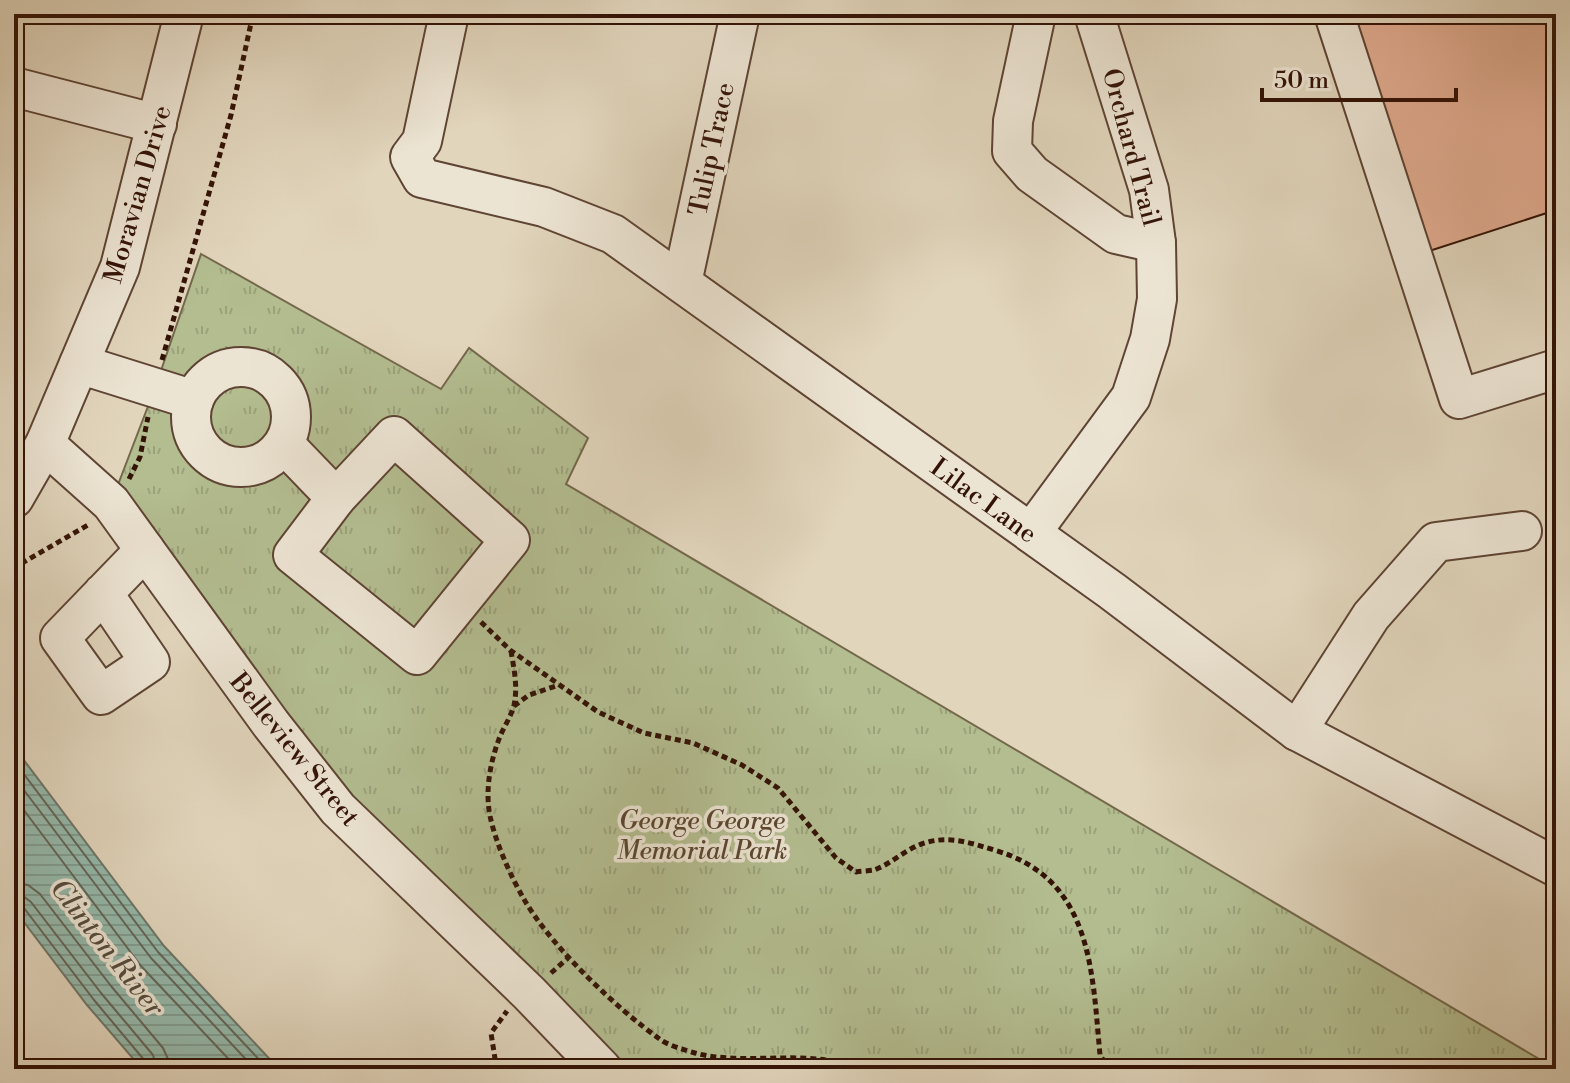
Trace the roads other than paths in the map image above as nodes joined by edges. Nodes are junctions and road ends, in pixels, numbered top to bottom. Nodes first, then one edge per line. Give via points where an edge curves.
1 (184, 14) edge
2 (449, 14) edge
3 (740, 14) edge
4 (1036, 14) edge
5 (1094, 14) edge
6 (1334, 14) edge
7 (14, 87) edge
8 (157, 124) junction
9 (1156, 243) junction
10 (682, 283) junction
11 (79, 364) junction
12 (1556, 369) edge
13 (194, 400) junction
14 (45, 444) junction
15 (284, 444) junction
16 (14, 498) edge
17 (336, 498) junction
18 (1522, 531) dead end
19 (1031, 533) junction
20 (145, 550) junction
21 (103, 593) dead end
22 (1297, 731) junction
23 (1556, 867) edge
24 (602, 1069) edge

1 - 8 street, Moravian Drive
2 - 10 street, Lilac Lane via 422,141 410,157 422,178 544,207 613,234
3 - 10 street, Tulip Trace
4 - 9 street via 1013,121 1012,151 1032,174 1116,234
5 - 9 street, Orchard Trail via 1149,190
6 - 12 street via 1459,399
7 - 8 street
8 - 11 street, Moravian Drive via 120,267
9 - 19 street, Orchard Trail via 1150,339 1131,397
10 - 19 street, Lilac Lane
11 - 13 street
11 - 14 street, Moravian Drive
13 - 15 street via 193,432 212,458 243,468 259,465
13 - 15 street via 209,380 231,368 264,372 287,396 292,412
14 - 16 street, Moravian Drive
14 - 20 street, Belleview Street via 111,503
15 - 17 street
17 - 17 street via 394,436 510,540 417,655 293,555
18 - 22 street via 1436,542 1371,616
19 - 22 street, Lilac Lane
20 - 21 street
20 - 24 street, Belleview Street via 338,809
22 - 23 street, Lilac Lane

